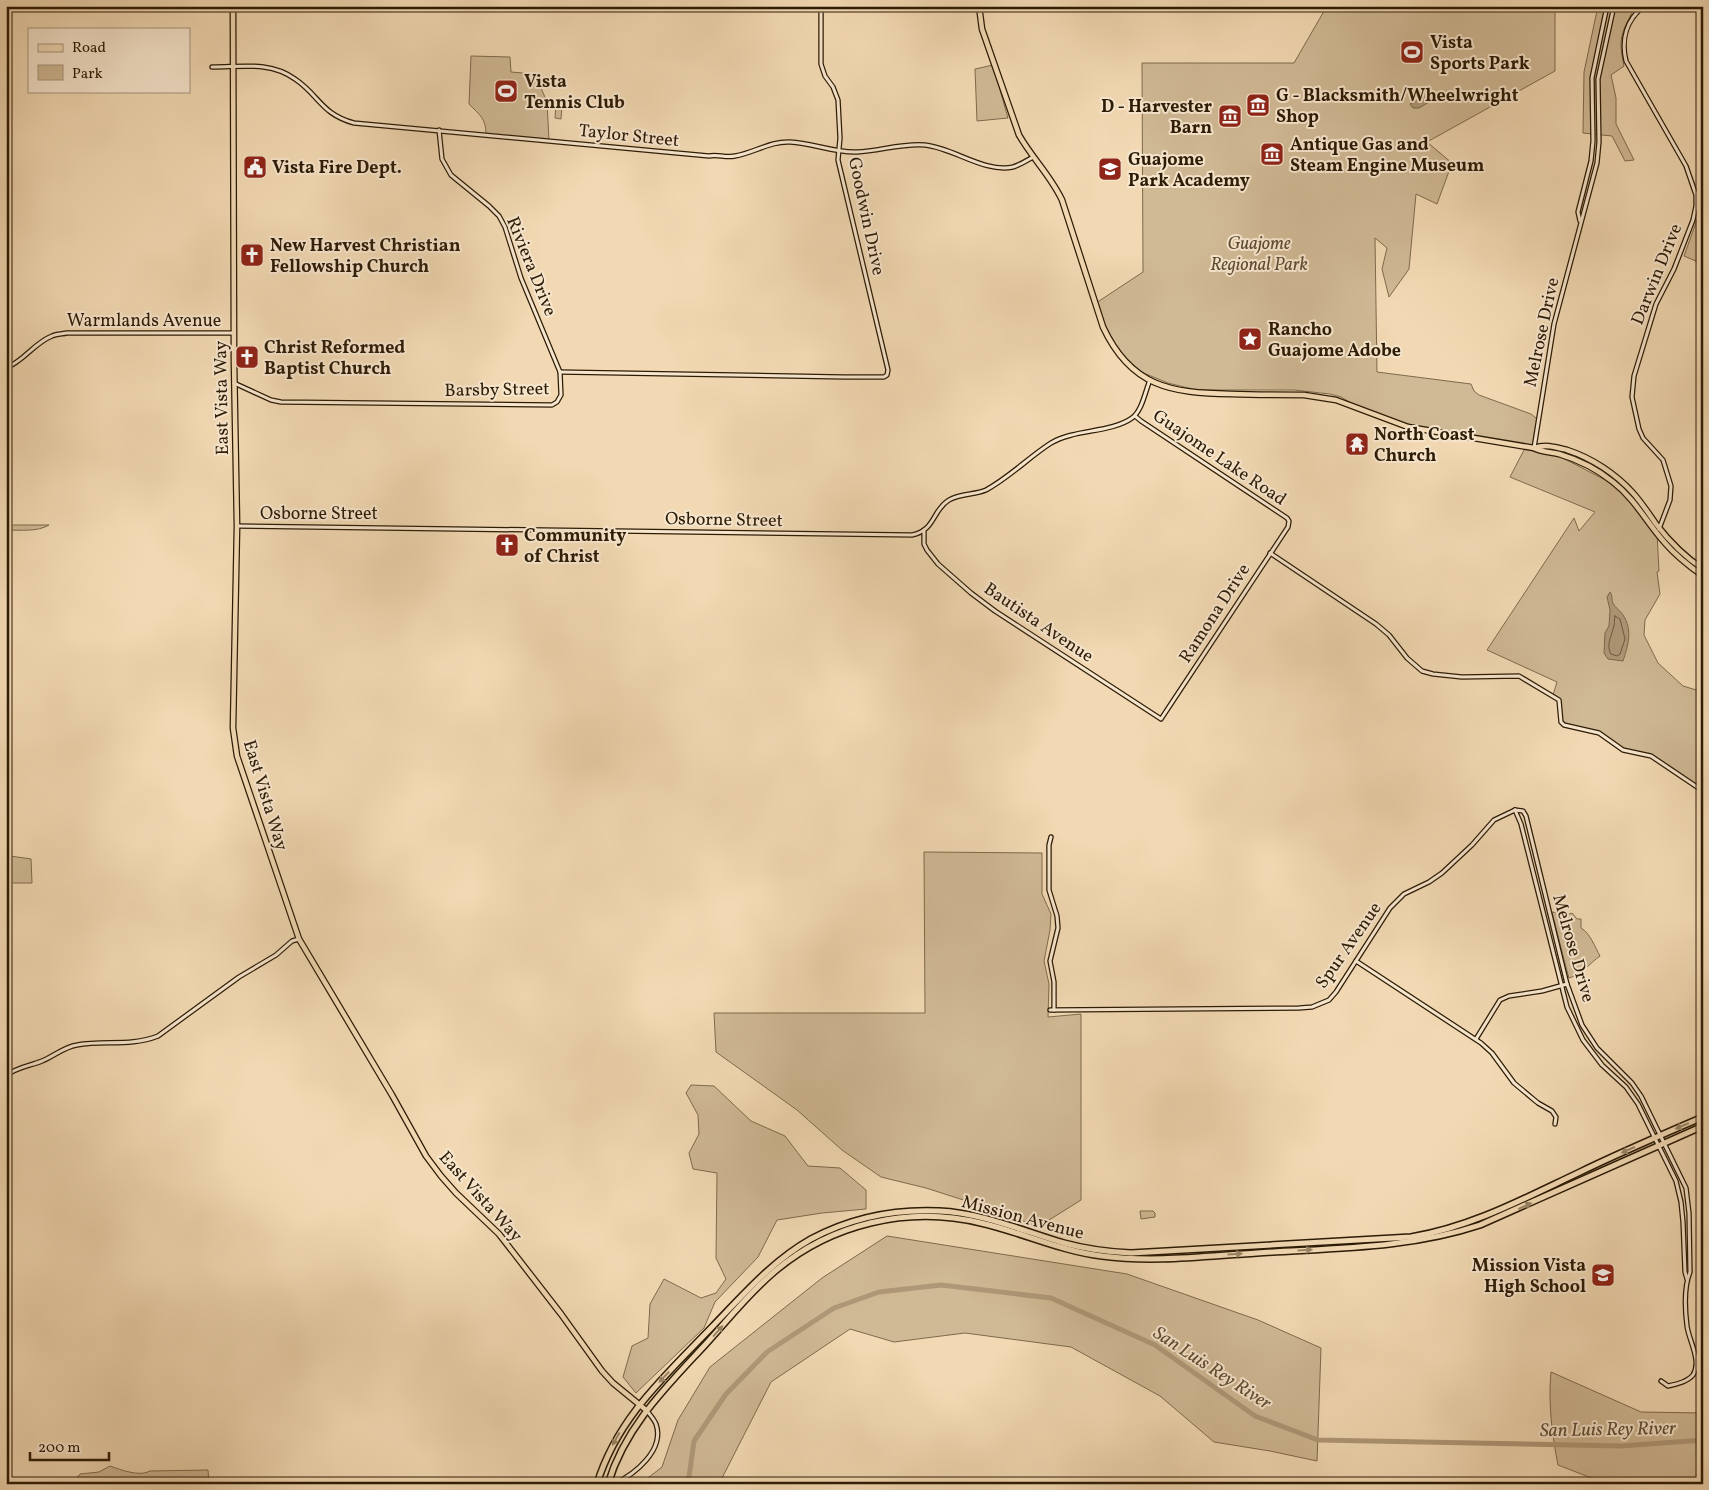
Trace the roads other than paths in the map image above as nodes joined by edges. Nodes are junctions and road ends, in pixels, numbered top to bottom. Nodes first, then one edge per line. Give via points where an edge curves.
1 (233, 6) edge
2 (821, 6) edge
3 (979, 6) edge
4 (1607, 6) edge
5 (1614, 6) edge
6 (1644, 6) edge
7 (232, 66) junction
8 (212, 67) dead end
9 (439, 130) junction
10 (839, 151) junction
11 (1034, 157) junction
12 (1580, 222) junction
13 (233, 333) junction
14 (6, 368) edge
15 (560, 372) junction
16 (887, 375) joint
17 (1150, 380) junction
18 (234, 383) junction
19 (1135, 416) junction
20 (1534, 448) junction
21 (1289, 521) joint
22 (237, 526) junction
23 (924, 530) junction
24 (1658, 530) junction
25 (1270, 553) junction
26 (1703, 569) edge
27 (1703, 576) edge
28 (1161, 719) joint
29 (1703, 790) edge
30 (1515, 810) junction
31 (1051, 837) dead end
32 (299, 939) junction
33 (1356, 961) junction
34 (1567, 984) junction
35 (1560, 986) junction
36 (1476, 1039) junction
37 (6, 1076) edge
38 (1703, 1117) edge
39 (1555, 1124) dead end
40 (1703, 1126) edge
41 (1661, 1135) junction
42 (1654, 1138) junction
43 (1665, 1143) junction
44 (1658, 1146) junction
45 (1687, 1279) junction
46 (1661, 1380) dead end
47 (639, 1404) junction
48 (646, 1410) junction
49 (597, 1482) edge
50 (611, 1482) edge
51 (1493, 1484) edge
52 (1531, 1484) edge

1 - 7 main road, East Vista Way
2 - 10 street, Goodwin Drive via 821,64 838,100
3 - 11 main road via 982,29 1019,135
4 - 12 street, Melrose Drive via 1592,78 1593,141 1578,212
5 - 12 street, Melrose Drive via 1598,79 1598,163
6 - 24 street, Darwin Drive via 1635,14 1625,34 1626,61 1686,166 1696,200 1693,220 1656,304 1634,376 1632,397 1639,429 1663,460 1671,486 1670,500
7 - 8 street, Taylor Street
7 - 9 street, Taylor Street via 263,66 279,70 295,78 326,110 348,121
7 - 13 main road, East Vista Way
9 - 10 street, Taylor Street via 709,156 737,156 771,144 788,142
9 - 15 street, Riviera Drive via 442,159 451,176 489,206 505,227 521,278
10 - 11 street, Taylor Street via 925,145 1002,168 1022,164
10 - 16 street, Goodwin Drive via 843,184
11 - 17 main road via 1062,200 1106,334 1127,362
12 - 20 street, Melrose Drive via 1554,324
13 - 14 street, Warmlands Avenue via 67,333 44,340
13 - 18 main road, East Vista Way
15 - 16 street, Barsby Street
15 - 18 street, Barsby Street via 561,395 552,405 281,402
17 - 19 street
17 - 20 main road via 1160,386 1192,393 1322,397 1408,427
18 - 22 main road, East Vista Way
19 - 21 street, Guajome Lake Road
19 - 23 street via 1122,423 1070,435 1051,443 1002,481 983,491 950,499
20 - 24 main road via 1542,445 1556,447 1588,458 1604,468 1634,494
21 - 25 street, Ramona Drive
22 - 23 street, Osborne Street via 875,535 912,535
22 - 32 main road, East Vista Way via 234,744
23 - 28 street, Bautista Avenue via 927,550 971,593
24 - 26 main road
24 - 27 main road via 1665,543
25 - 28 street, Ramona Drive
25 - 29 street via 1376,624 1422,671 1462,677 1520,676 1560,700 1564,725 1599,733 1623,750 1652,756
30 - 33 street, Spur Avenue via 1494,820 1436,878 1399,898
30 - 34 street, Melrose Drive via 1523,811 1526,816
30 - 35 street, Melrose Drive
31 - 33 street, Spur Avenue via 1050,890 1058,928 1050,961 1054,982 1052,1010 1312,1007 1329,1000
32 - 37 street via 239,976 158,1036 132,1043 77,1045
32 - 47 main road, East Vista Way via 441,1176 499,1234 602,1371
33 - 36 street
34 - 35 street
34 - 41 street, Melrose Drive via 1582,1025 1597,1048 1632,1083
35 - 36 street via 1500,1000
35 - 42 street, Melrose Drive via 1583,1040 1602,1065 1626,1087
36 - 39 street via 1492,1053 1514,1083 1552,1111 1556,1117
38 -> 41 highway, Mission Avenue
40 - 43 highway, Mission Avenue
41 - 42 highway, Mission Avenue
41 - 43 street, Melrose Drive
42 - 44 street, Melrose Drive
42 -> 47 highway, Mission Avenue via 1470,1222 1394,1239 1131,1253 1072,1245 956,1212 916,1211 876,1216 820,1235 775,1264
43 - 44 highway, Mission Avenue
43 - 45 street, Melrose Drive via 1686,1188 1690,1272
44 - 45 street, Melrose Drive via 1676,1181 1681,1202
48 -> 44 highway, Mission Avenue via 775,1271 822,1240 873,1222 916,1216 962,1219 1109,1257 1387,1245 1432,1239 1480,1225
45 - 46 street via 1687,1328 1696,1360 1695,1370 1678,1384 1668,1386
47 - 48 main road, East Vista Way
47 -> 49 highway, Mission Avenue via 615,1441
48 - 50 highway, Mission Avenue via 621,1450
48 - 50 street via 657,1428 655,1446 634,1472
51 - 52 street

